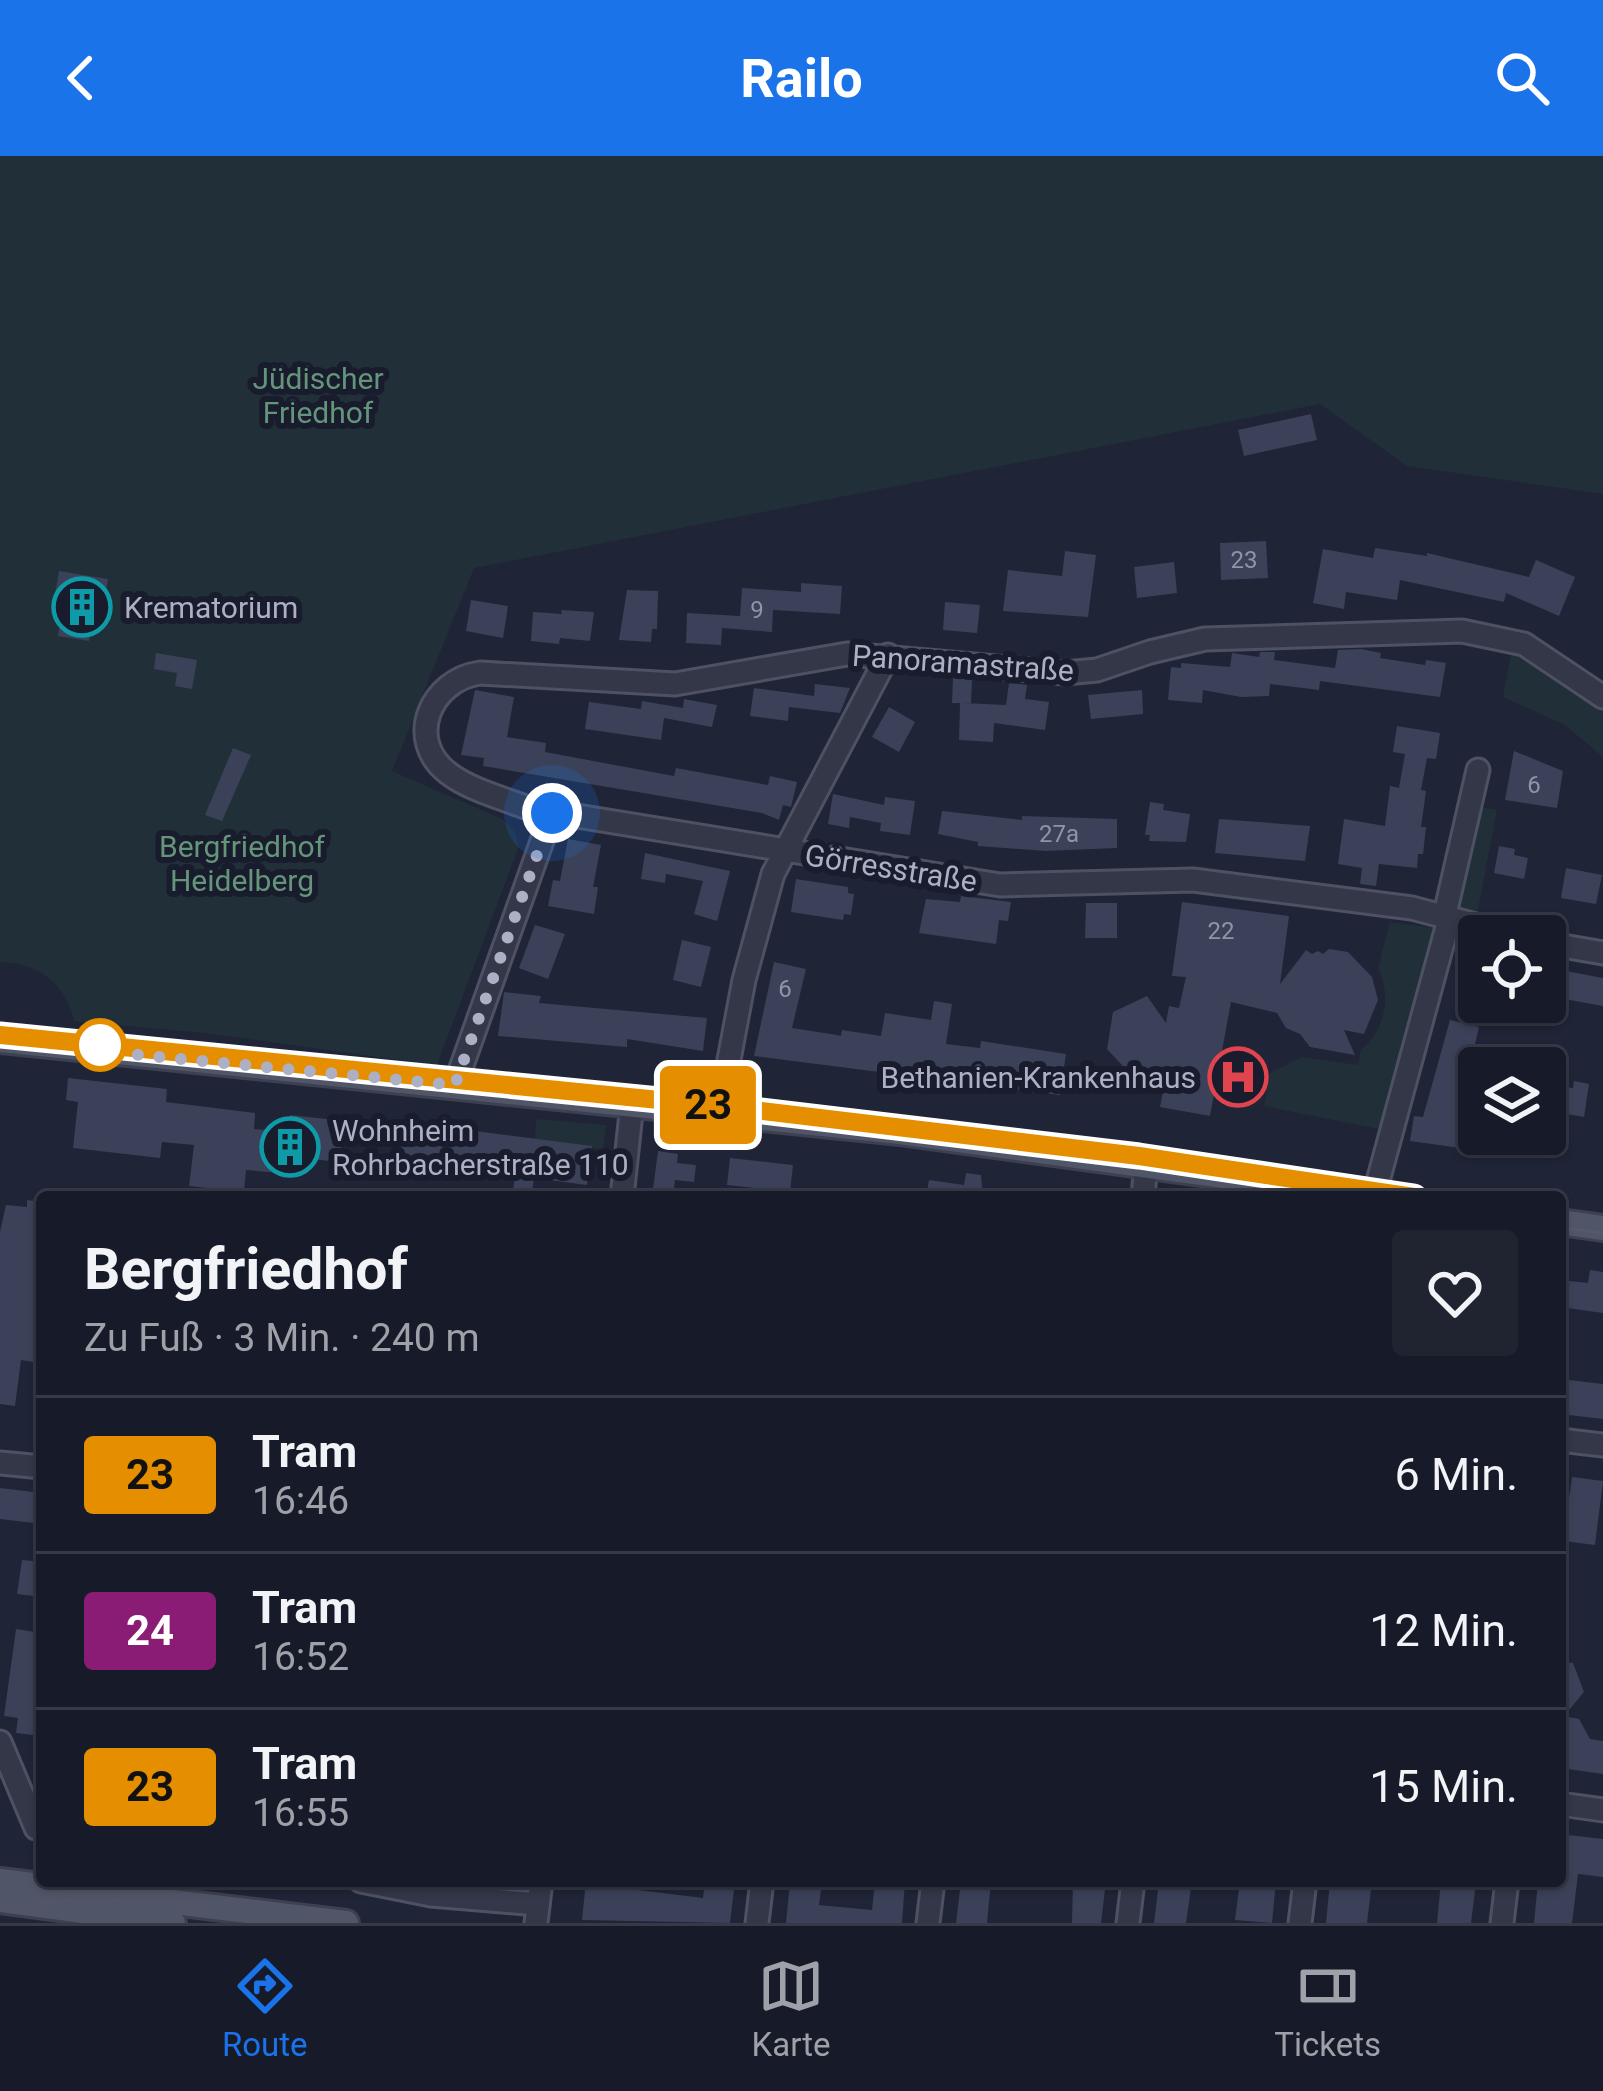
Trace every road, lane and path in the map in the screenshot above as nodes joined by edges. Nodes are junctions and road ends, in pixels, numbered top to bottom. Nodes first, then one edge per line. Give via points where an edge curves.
1 (888, 655) junction
2 (1603, 697) edge
3 (1478, 770) dead end
4 (552, 813) junction
5 (782, 852) junction
6 (1448, 915) junction
7 (1458, 918) edge
8 (1566, 947) edge
9 (1603, 953) edge
10 (0, 1040) edge
11 (455, 1085) junction
12 (632, 1104) junction
13 (719, 1113) junction
14 (1146, 1163) junction
15 (623, 1191) edge
16 (1144, 1191) edge
17 (1335, 1191) edge
18 (1378, 1191) edge
19 (1566, 1223) edge
20 (1603, 1228) edge
21 (1566, 1441) edge
22 (1603, 1445) edge
23 (0, 1463) edge
24 (36, 1467) edge
25 (0, 1742) edge
26 (1566, 1805) edge
27 (1603, 1810) edge
28 (36, 1821) edge
29 (0, 1881) edge
30 (36, 1885) edge
31 (49, 1887) edge
32 (393, 1887) edge
33 (761, 1887) edge
34 (932, 1887) edge
35 (1132, 1887) edge
36 (1303, 1887) edge
37 (1506, 1887) edge
38 (0, 1900) edge
39 (537, 1914) edge
40 (173, 1923) edge
41 (346, 1923) edge
42 (757, 1923) edge
43 (928, 1923) edge
44 (1128, 1923) edge
45 (1300, 1923) edge
46 (1502, 1923) edge

1 - 2 street, Panoramastraße via 1065,673 1204,640 1482,632 1535,650
1 - 4 street, Panoramastraße via 815,657 675,684 480,673 445,686 428,724 442,769
1 - 5 street
3 - 6 street
4 - 5 street, Görresstraße
4 - 11 street
5 - 6 street, Görresstraße via 1000,885 1193,880
5 - 13 street via 758,919
6 - 7 street, Görresstraße
6 - 18 street
8 - 9 street
10 - 11 main road
11 - 12 main road
12 - 13 main road
12 - 15 street
13 - 14 main road
14 - 16 street
14 - 17 main road
19 - 20 main road
21 - 22 street
23 - 24 street
25 - 28 street
26 - 27 street
29 - 30 main road
31 - 41 main road
32 - 39 street
33 - 42 street
34 - 43 street
35 - 44 street
36 - 45 street
37 - 46 street
38 - 40 main road

